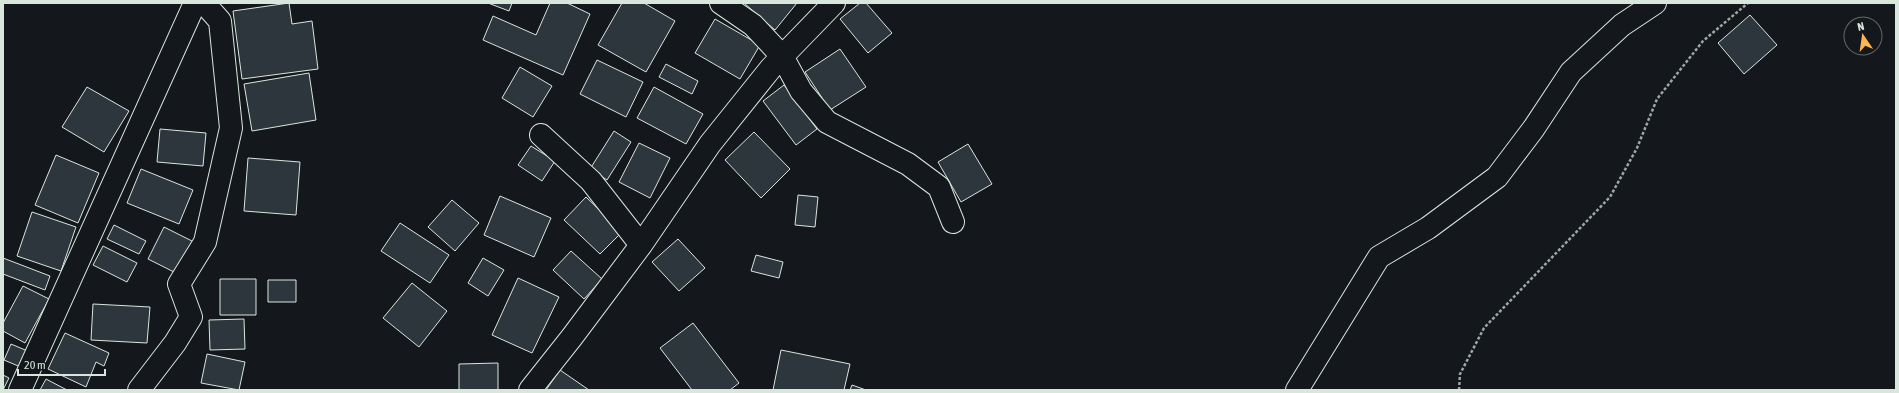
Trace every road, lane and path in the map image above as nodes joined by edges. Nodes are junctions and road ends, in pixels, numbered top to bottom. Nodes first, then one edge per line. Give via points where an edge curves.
1 (195, 3) edge
2 (204, 3) edge
3 (721, 3) edge
4 (834, 3) edge
5 (1655, 3) edge
6 (1748, 3) edge
7 (782, 56) junction
8 (541, 135) dead end
9 (953, 222) dead end
10 (641, 245) junction
11 (20, 390) edge
12 (139, 390) edge
13 (530, 390) edge
14 (1297, 390) edge
15 (1459, 390) edge

1 - 11 street
2 - 12 street via 220,21 231,128 205,242 179,284 192,317
3 - 7 street via 754,25
4 - 7 street
5 - 14 street via 1622,25 1571,72 1534,128 1497,177 1428,228 1380,257
6 - 15 path via 1703,41 1658,99 1637,148 1610,197 1484,328 1460,374
7 - 9 street via 801,91 827,122 908,164 939,187
7 - 10 street via 710,144
8 - 10 street via 591,181
10 - 13 street

